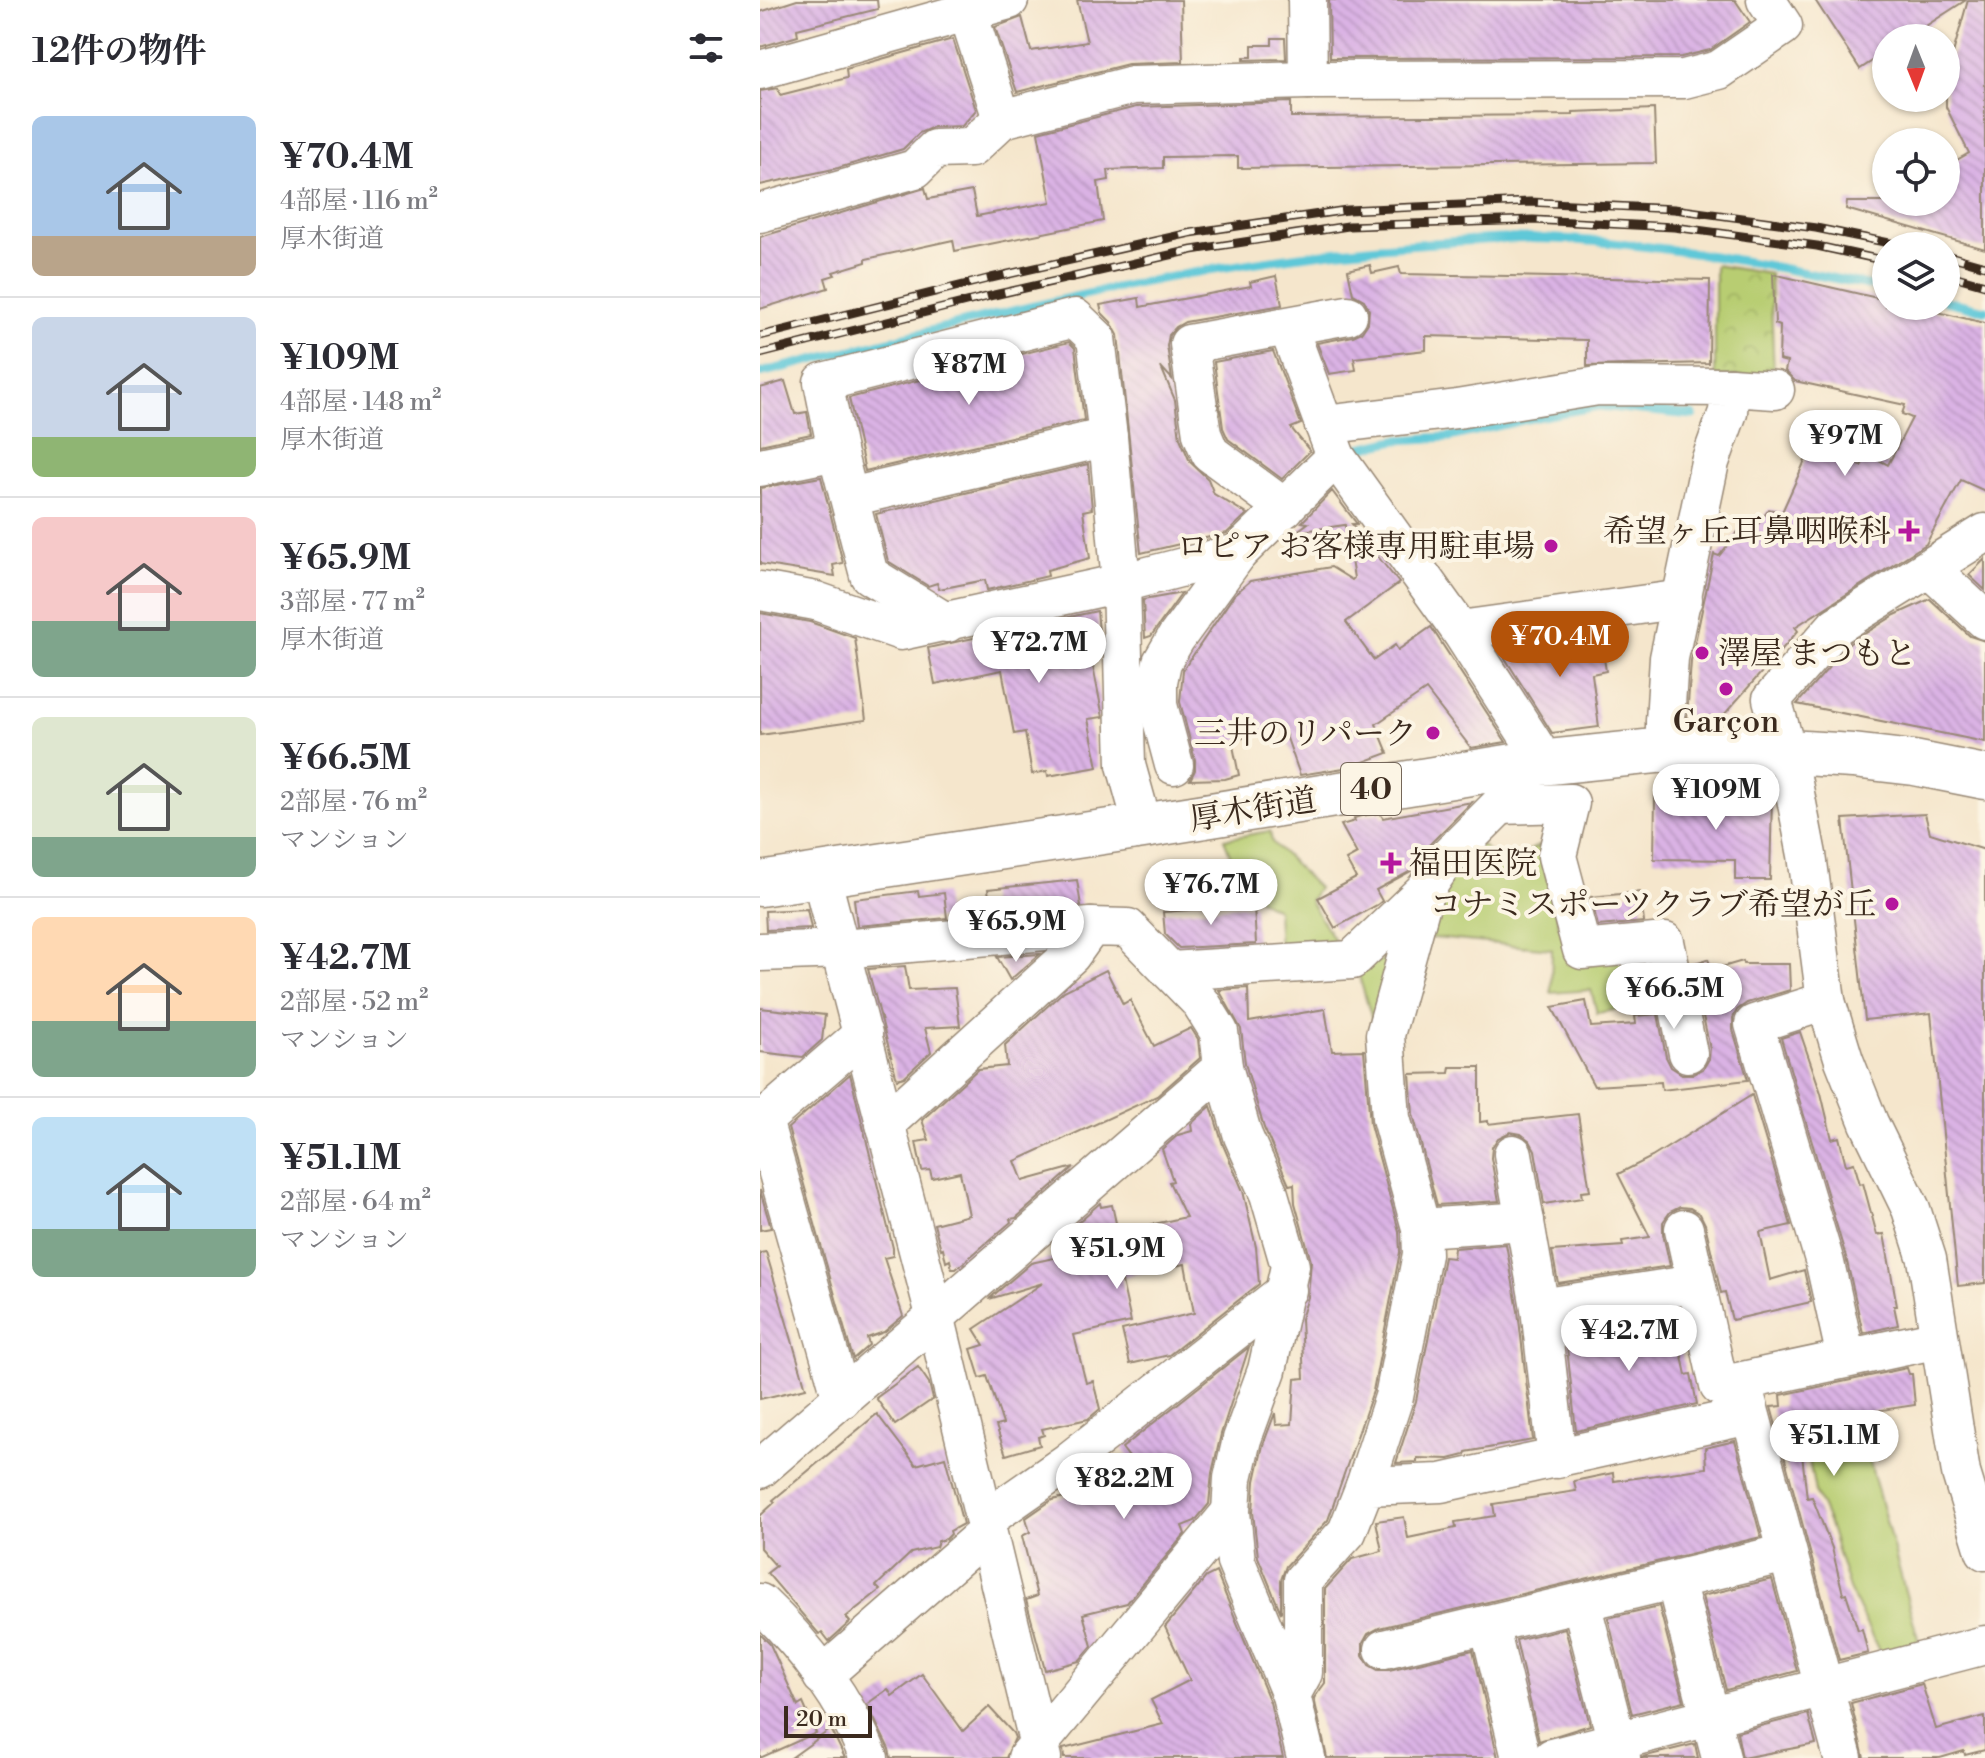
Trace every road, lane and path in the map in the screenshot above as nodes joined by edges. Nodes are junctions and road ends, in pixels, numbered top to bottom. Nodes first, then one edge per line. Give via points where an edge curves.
1 (1009, 0) edge
2 (1307, 0) edge
3 (1766, 0) edge
4 (968, 13) junction
5 (760, 70) edge
6 (1308, 80) junction
7 (1002, 119) junction
8 (760, 213) edge
9 (1348, 315) dead end
10 (1288, 327) junction
11 (1730, 387) junction
12 (1775, 390) dead end
13 (1108, 437) junction
14 (1330, 441) junction
15 (837, 451) junction
16 (760, 467) edge
17 (850, 497) junction
18 (1285, 508) junction
19 (1985, 533) edge
20 (1238, 553) junction
21 (1930, 569) junction
22 (1121, 583) junction
23 (760, 591) edge
24 (1683, 599) junction
25 (1985, 620) edge
26 (947, 623) junction
27 (1460, 630) junction
28 (1665, 750) junction
29 (1787, 752) junction
30 (1532, 764) junction
31 (1174, 765) dead end
32 (1985, 777) edge
33 (1500, 805) junction
34 (1143, 826) junction
35 (821, 876) junction
36 (760, 884) edge
37 (1425, 890) junction
38 (1091, 927) junction
39 (842, 949) junction
40 (760, 952) edge
41 (1170, 971) junction
42 (1826, 1001) junction
43 (863, 1034) junction
44 (1688, 1053) dead end
45 (1223, 1067) junction
46 (885, 1124) junction
47 (1513, 1154) dead end
48 (1525, 1221) junction
49 (1421, 1228) junction
50 (1684, 1229) dead end
51 (1695, 1284) junction
52 (1287, 1290) junction
53 (1540, 1308) junction
54 (935, 1315) junction
55 (1939, 1339) junction
56 (1846, 1358) junction
57 (842, 1399) junction
58 (1746, 1399) junction
59 (1557, 1459) junction
60 (760, 1469) edge
61 (1365, 1486) junction
62 (1231, 1512) junction
63 (986, 1526) junction
64 (1985, 1551) edge
65 (1787, 1553) junction
66 (1675, 1580) junction
67 (1581, 1602) junction
68 (760, 1603) edge
69 (1489, 1624) junction
70 (1985, 1645) edge
71 (1384, 1649) dead end
72 (822, 1676) junction
73 (1824, 1688) junction
74 (1291, 1695) junction
75 (1711, 1717) junction
76 (1618, 1749) edge
77 (1036, 1754) edge
78 (869, 1758) edge
79 (1306, 1758) edge
80 (1521, 1758) edge
81 (1552, 1758) edge
82 (1721, 1758) edge
83 (1843, 1758) edge

1 - 4 street
2 - 6 street
3 - 6 street via 1783,26 1719,70 1684,79
4 - 5 street
4 - 7 street
6 - 7 street via 1133,85
7 - 8 street via 971,148 935,149 915,169
9 - 10 street
10 - 14 street
10 - 18 street via 1189,344 1202,434 1210,453
11 - 12 street
11 - 14 street via 1598,386 1457,409
11 - 24 street
13 - 15 street via 1096,338 1075,318 823,382
13 - 17 street
13 - 22 street
14 - 18 street
14 - 27 street
15 - 16 street
15 - 17 street
17 - 26 street via 869,575
18 - 20 street
19 - 21 street
20 - 22 street
20 - 31 street via 1162,662 1158,705
21 - 25 street
21 - 29 street via 1836,626 1772,699
22 - 26 street
22 - 34 street via 1126,765
23 - 26 street via 816,601 901,631
24 - 27 street
24 - 28 street via 1669,658
27 - 30 street
28 - 29 main road, 厚木街道 / 40
28 - 30 main road, 厚木街道 / 40
29 - 32 main road, 厚木街道 / 40 via 1914,763
29 - 42 street
30 - 33 street
30 - 34 main road, 厚木街道 / 40
33 - 37 street via 1445,860
33 - 44 street via 1570,803 1557,856 1582,950 1665,942
34 - 35 main road, 厚木街道 / 40
35 - 36 main road, 厚木街道 / 40
35 - 39 street
37 - 41 street via 1352,960
37 - 49 street via 1385,1035 1391,1118
38 - 39 street
38 - 41 street via 1128,928
38 - 46 street via 1071,955
39 - 40 street
39 - 43 street
41 - 45 street via 1201,1003 1219,1032
42 - 55 street via 1869,1123 1911,1209 1927,1259
42 - 56 street via 1754,1024 1825,1263
43 - 46 street
43 - 57 street via 763,1120
45 - 52 street via 1290,1266
45 - 54 street
46 - 54 street
47 - 48 street
48 - 49 street
48 - 53 street
49 - 61 street via 1422,1254 1404,1354
50 - 51 street
51 - 53 street
51 - 58 street via 1719,1386
52 - 62 street via 1242,1439
52 - 63 street
53 - 59 street
54 - 57 street
54 - 63 street
55 - 56 street
55 - 64 street via 1961,1473
56 - 58 street
57 - 60 street
58 - 59 street
58 - 65 street
59 - 61 street via 1441,1483
61 - 74 street via 1347,1532 1303,1580 1303,1673
62 - 74 street via 1236,1562
62 - 77 street
63 - 72 street
63 - 77 street
65 - 66 street
65 - 73 street
66 - 67 street
66 - 75 street
67 - 69 street
67 - 76 street
68 - 72 street
69 - 71 street
69 - 80 street
70 - 73 street
72 - 78 street via 858,1729
73 - 75 street
73 - 83 street
74 - 79 street
75 - 76 street
75 - 82 street
76 - 81 street

